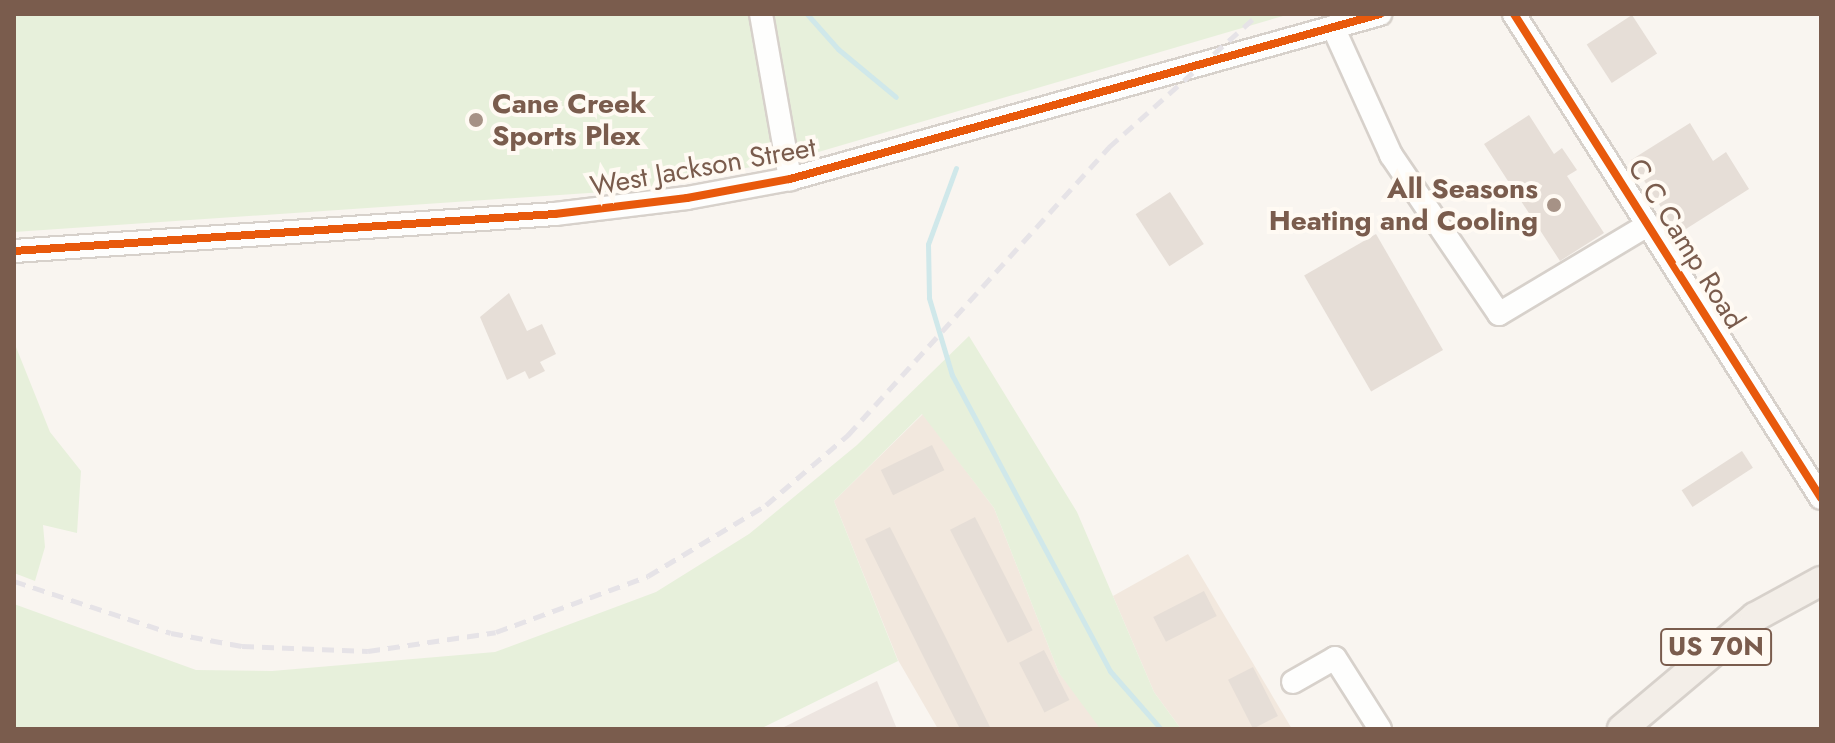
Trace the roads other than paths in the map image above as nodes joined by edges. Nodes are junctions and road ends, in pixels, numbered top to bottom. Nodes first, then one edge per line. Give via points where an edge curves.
1 (761, 14) edge
2 (1380, 14) edge
3 (1514, 14) edge
4 (1333, 27) junction
5 (790, 179) junction
6 (1648, 225) junction
7 (14, 251) edge
8 (1821, 498) edge
9 (1821, 581) edge
10 (1293, 682) dead end
11 (1380, 729) edge
12 (1622, 729) edge

1 - 5 street
2 - 4 street, West Jackson Street
3 - 6 street, C C Camp Road
4 - 5 street, West Jackson Street
4 - 6 street via 1391,155 1499,314
5 - 7 street, West Jackson Street via 555,214
6 - 8 street, C C Camp Road
9 - 12 main road, US 70N via 1755,617
10 - 11 street via 1335,658

